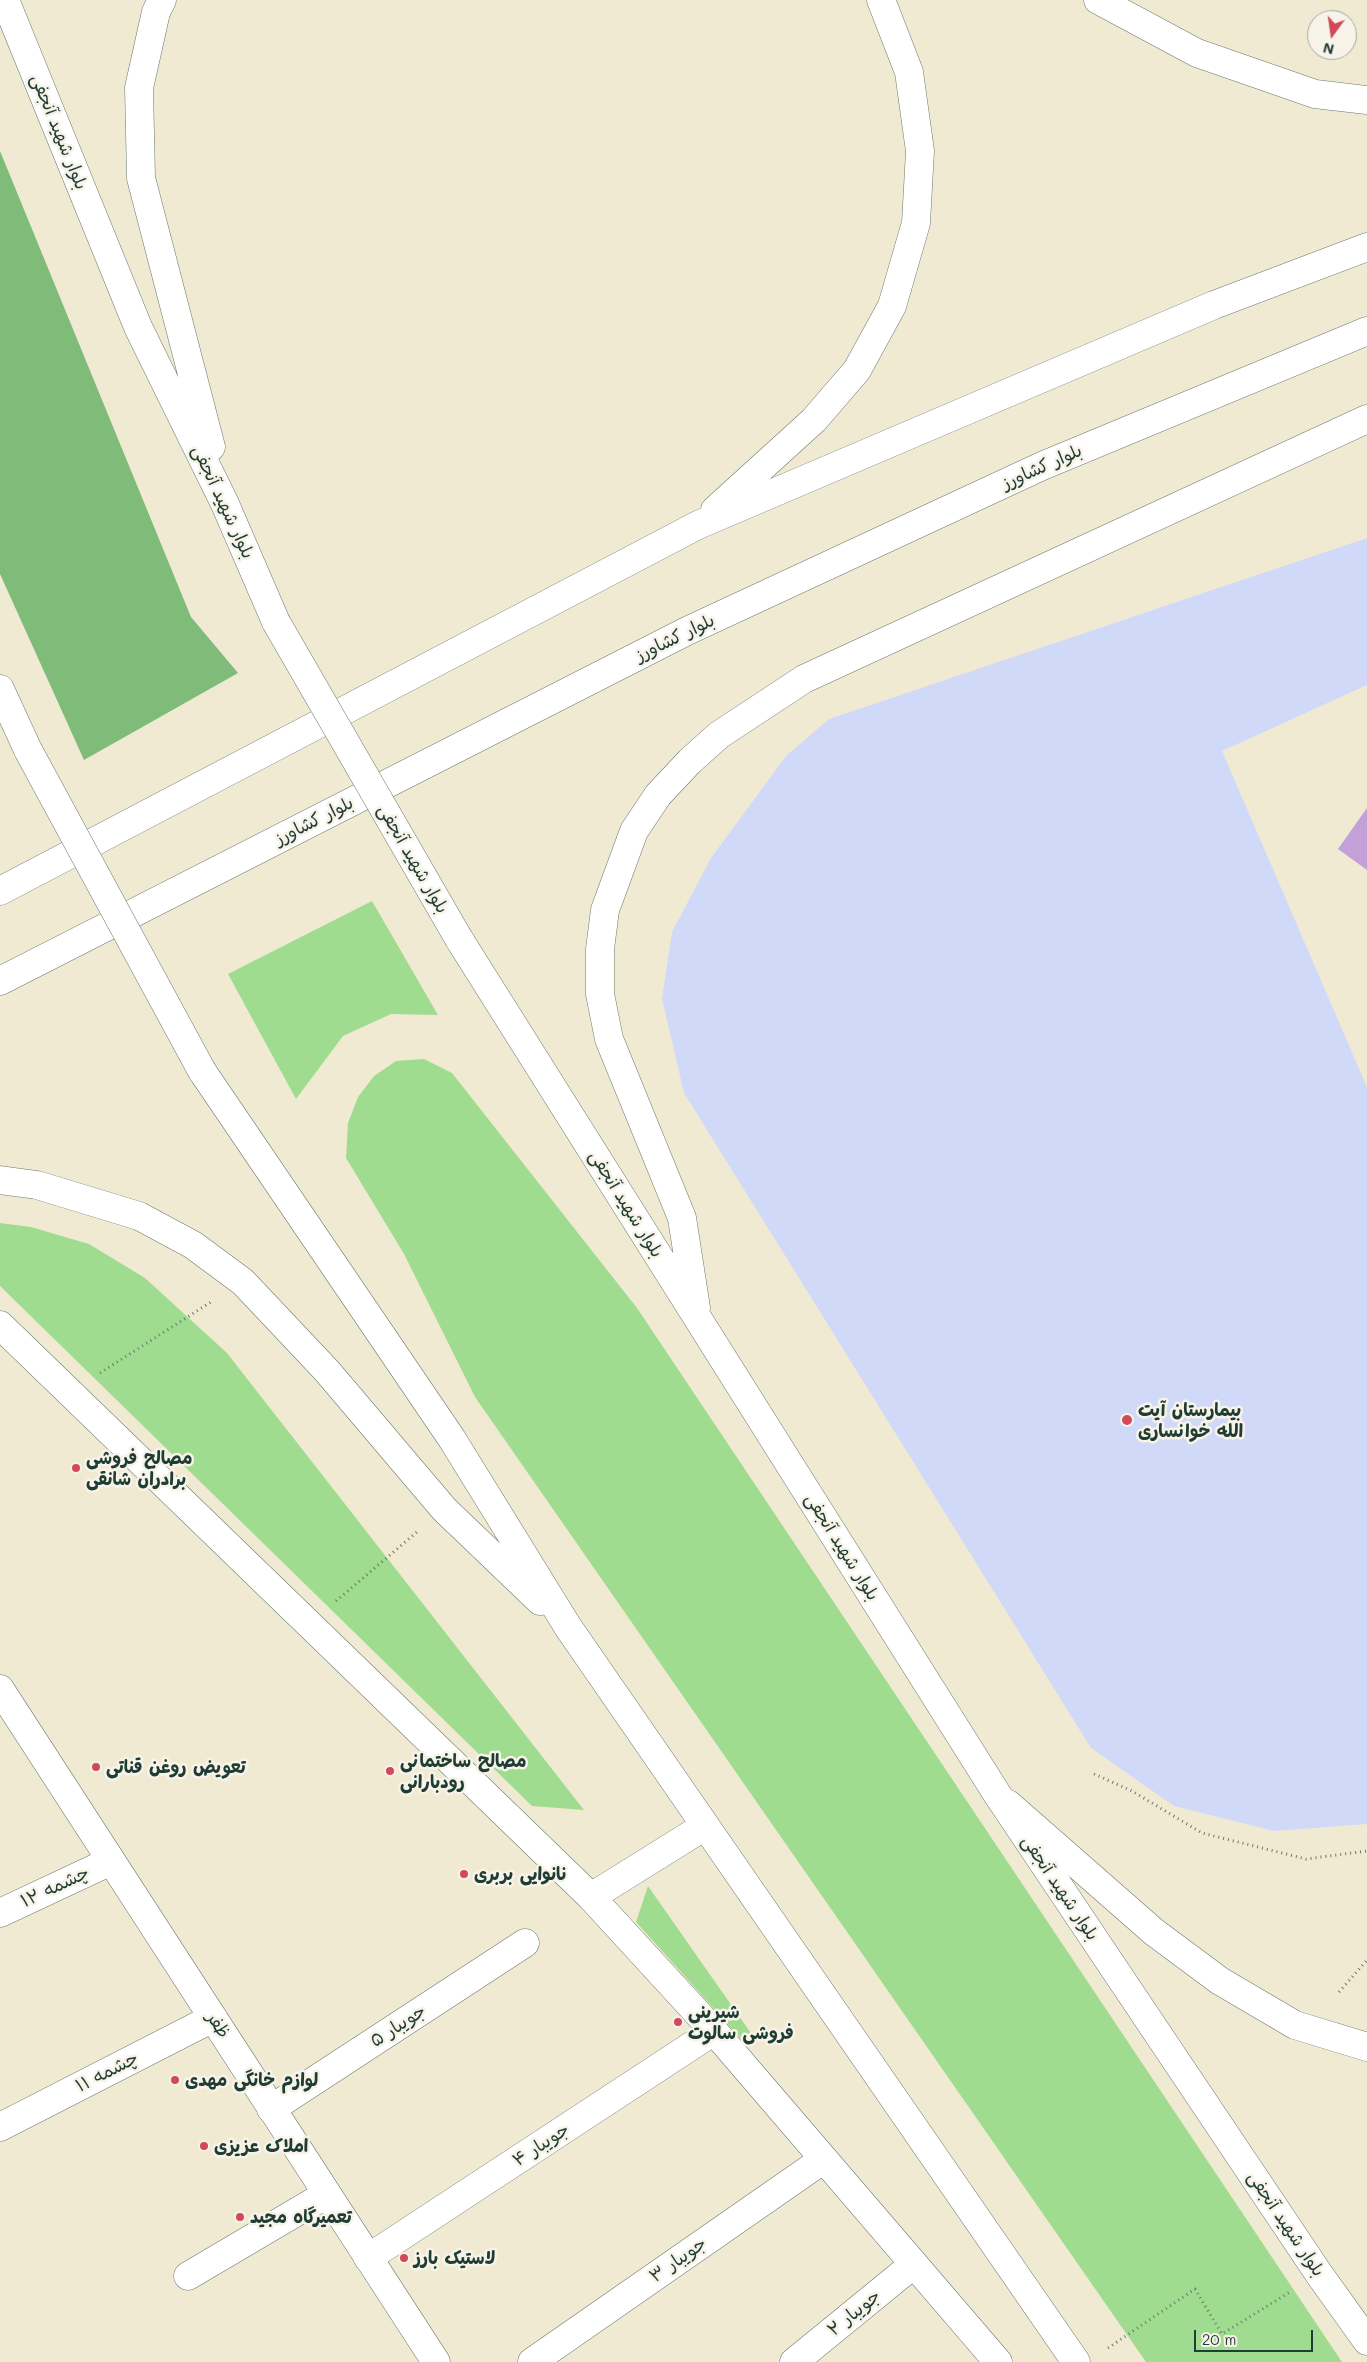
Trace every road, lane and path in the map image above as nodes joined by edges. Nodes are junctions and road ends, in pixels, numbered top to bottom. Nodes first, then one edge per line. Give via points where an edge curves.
1 (5, 0) edge
2 (162, 0) edge
3 (881, 0) edge
4 (1098, 0) edge
5 (1367, 100) edge
6 (1367, 247) edge
7 (1367, 330) edge
8 (1367, 419) edge
9 (225, 504) junction
10 (698, 525) junction
11 (0, 689) edge
12 (0, 892) edge
13 (0, 981) edge
14 (0, 1180) edge
15 (243, 1282) junction
16 (698, 1319) junction
17 (1, 1326) edge
18 (70, 1392) junction
19 (444, 1509) junction
20 (309, 1624) junction
21 (568, 1627) junction
22 (0, 1689) edge
23 (1094, 1774) dead end
24 (997, 1794) junction
25 (705, 1826) junction
26 (1367, 1850) edge
27 (111, 1860) junction
28 (591, 1897) junction
29 (0, 1913) edge
30 (524, 1943) dead end
31 (1367, 1960) edge
32 (1339, 1992) dead end
33 (213, 2018) junction
34 (714, 2031) junction
35 (1367, 2047) edge
36 (271, 2109) junction
37 (0, 2127) edge
38 (824, 2159) junction
39 (326, 2194) junction
40 (368, 2258) junction
41 (914, 2264) junction
42 (188, 2276) dead end
43 (1294, 2290) dead end
44 (1367, 2341) edge
45 (1102, 2352) dead end
46 (436, 2362) edge
47 (532, 2362) edge
48 (794, 2362) edge
49 (999, 2362) edge
50 (1076, 2362) edge

1 - 9 main road, بلوار شهید آنجفی via 138,327
2 - 9 main road via 156,12 139,88 141,178
3 - 10 main road via 910,72 920,151 916,223 892,306 857,370 814,420
4 - 5 main road via 1197,53 1316,94
6 - 10 main road via 1214,305
7 - 13 main road, بلوار کشاورز via 1042,466 687,631
8 - 16 main road via 804,679 719,735 658,795 634,830 605,910 600,949 600,994 610,1039 682,1218
9 - 16 main road, بلوار شهید آنجفی, bridge via 276,622 459,940
10 - 12 main road
11 - 21 main road, bridge via 28,750 202,1071 452,1439
14 - 15 main road via 37,1185 139,1216 193,1245
15 - 18 path
15 - 19 main road via 327,1371
16 - 24 main road, بلوار شهید آنجفی
17 - 18 main road
18 - 20 main road
19 - 20 path
19 - 21 main road
20 - 28 main road
21 - 25 main road
22 - 27 main road, ظفر
23 - 26 path via 1132,1791 1202,1833 1306,1859
24 - 35 main road via 1154,1932 1220,1981 1295,2025
24 - 44 main road, بلوار شهید آنجفی
25 - 28 main road
25 - 50 main road
27 - 29 main road, چشمه ۱۲
27 - 33 main road, ظفر
28 - 34 main road
30 - 36 main road, جویبار ۵
31 - 32 path
33 - 36 main road, ظفر
33 - 37 main road, چشمه ۱۱
34 - 38 main road
34 - 40 main road, جویبار ۴
36 - 39 main road, ظفر
38 - 41 main road
38 - 47 main road, جویبار ۳
39 - 40 main road, ظفر
39 - 42 main road
40 - 46 main road, ظفر
41 - 48 main road, جویبار ۲
41 - 49 main road
43 - 45 path via 1222,2334 1195,2289

